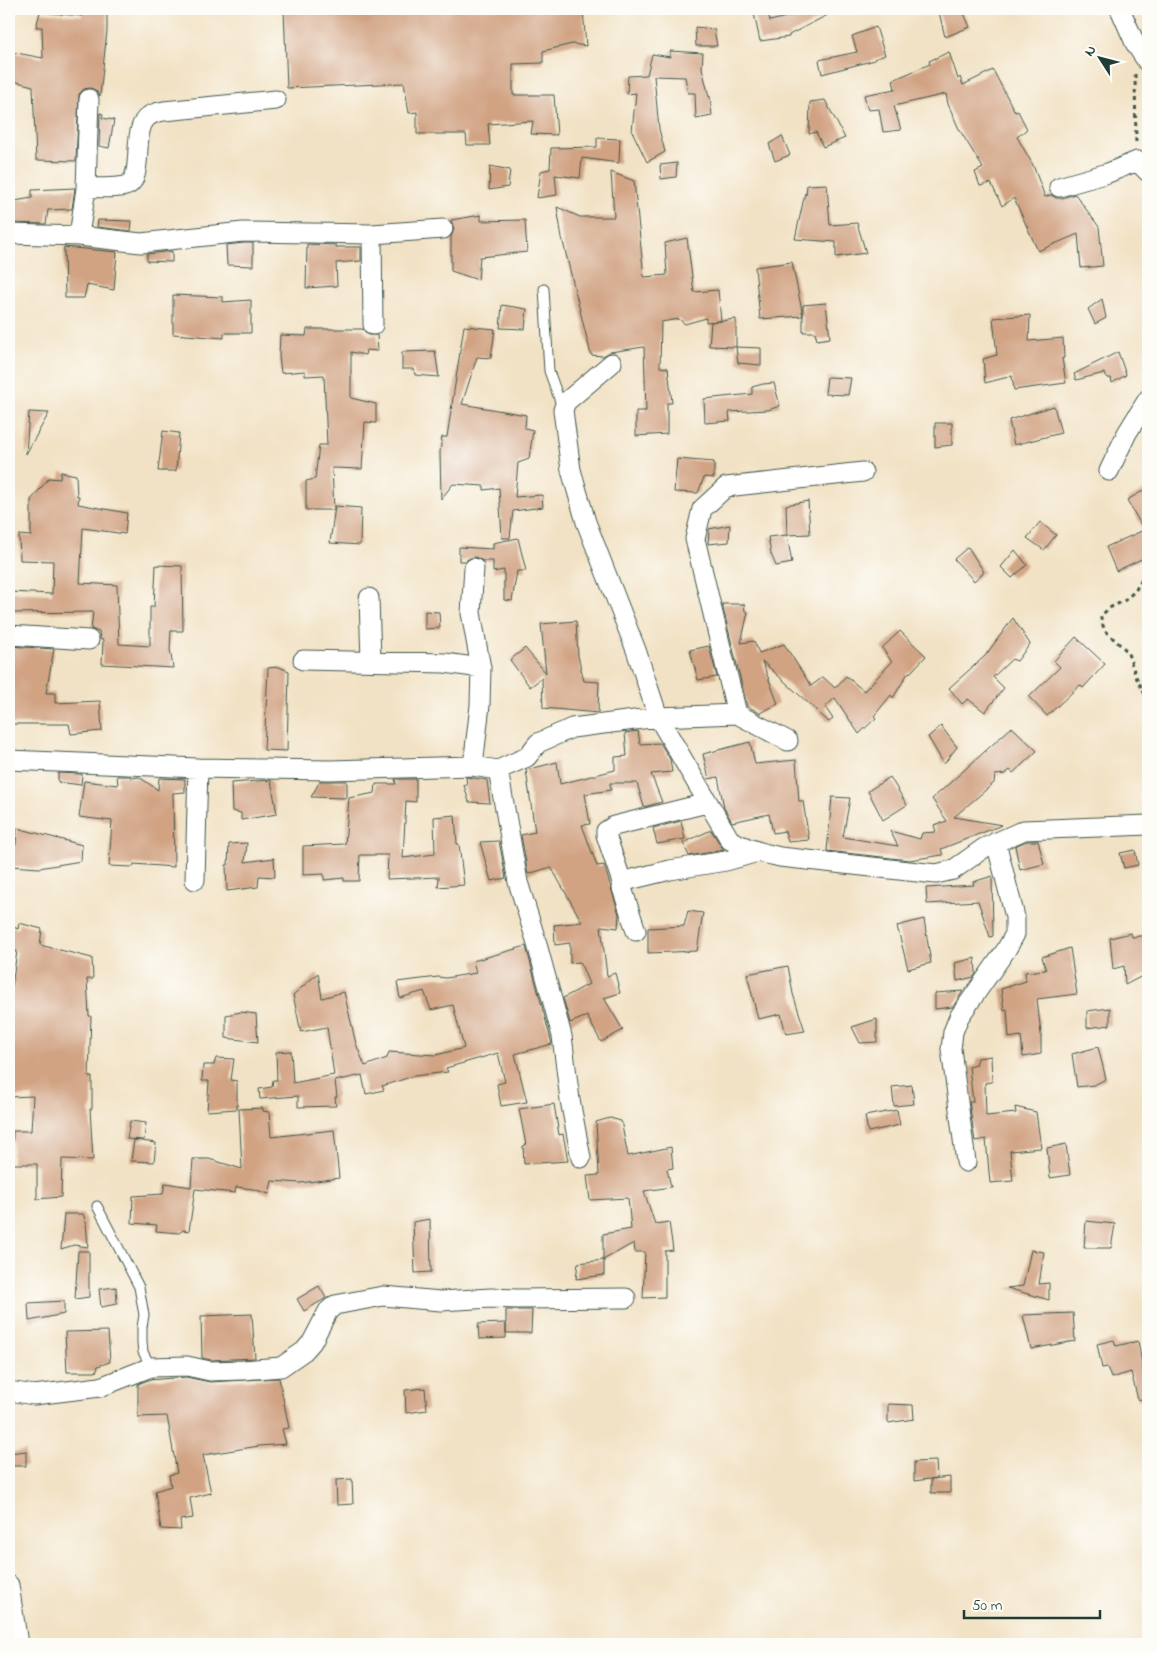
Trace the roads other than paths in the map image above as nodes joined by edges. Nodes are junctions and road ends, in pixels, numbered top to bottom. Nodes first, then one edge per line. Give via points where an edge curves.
1 (1120, 9) edge
2 (1148, 63) edge
3 (89, 99) dead end
4 (276, 100) dead end
5 (1142, 166) edge
6 (86, 188) junction
7 (1059, 188) dead end
8 (443, 229) dead end
9 (9, 234) edge
10 (372, 234) junction
11 (79, 236) junction
12 (544, 289) dead end
13 (372, 325) dead end
14 (612, 363) dead end
15 (1148, 399) edge
16 (563, 410) junction
17 (1109, 471) dead end
18 (863, 472) dead end
19 (474, 568) dead end
20 (369, 598) dead end
21 (9, 635) edge
22 (89, 640) dead end
23 (303, 660) dead end
24 (371, 661) junction
25 (481, 668) junction
26 (737, 714) junction
27 (658, 717) junction
28 (788, 741) dead end
29 (9, 760) edge
30 (473, 766) junction
31 (198, 768) junction
32 (498, 770) junction
33 (707, 803) junction
34 (1148, 826) edge
35 (996, 842) junction
36 (758, 852) junction
37 (196, 880) dead end
38 (623, 885) junction
39 (636, 931) dead end
40 (582, 1158) dead end
41 (966, 1162) dead end
42 (97, 1206) dead end
43 (626, 1298) dead end
44 (151, 1367) junction
45 (9, 1391) edge
46 (9, 1585) edge
47 (18, 1644) edge

1 - 2 street
3 - 6 street
4 - 6 street via 164,110 148,116 140,128 136,173 132,182 126,186
5 - 7 street
6 - 11 street
8 - 10 street
9 - 11 street
10 - 11 street via 243,232 141,243
10 - 13 street
12 - 16 lane via 549,371
14 - 16 street via 566,402
15 - 17 street via 1127,432
16 - 27 street via 571,470 586,522 636,650
18 - 26 street via 726,487 702,509 695,540
19 - 25 street via 471,613
20 - 24 street
21 - 22 street
23 - 24 street
24 - 25 street via 445,663
25 - 30 street
26 - 27 street
26 - 28 street
27 - 32 street via 572,728 538,743 528,757
27 - 33 street
29 - 31 street
30 - 31 street via 330,770
30 - 32 street
31 - 37 street
32 - 40 street via 518,882 562,1036
33 - 36 street via 730,840
33 - 38 street via 614,826 606,831
34 - 35 street via 1024,830
35 - 36 street via 953,870 936,874
35 - 41 street via 1015,917 1015,934 959,1017 953,1032 952,1049
36 - 38 street via 629,880
38 - 39 street
42 - 44 lane via 139,1287 144,1315 143,1352
43 - 44 street via 441,1301 383,1296 335,1305 328,1311 312,1342 281,1366 210,1371 187,1366
44 - 45 street via 100,1387 34,1395
46 - 47 street

